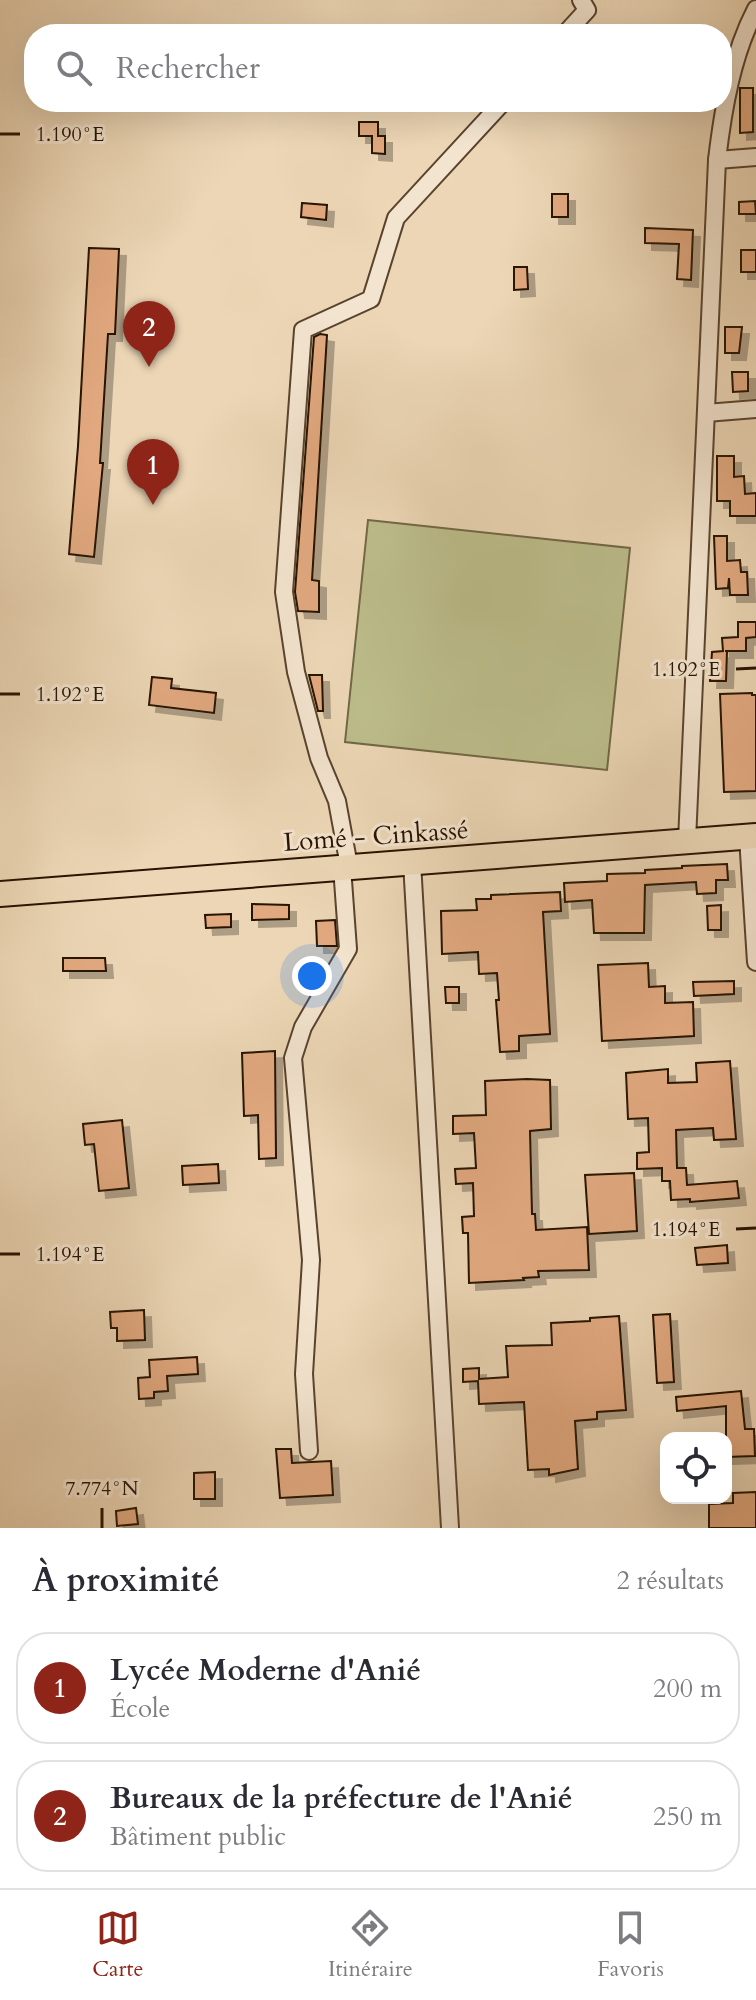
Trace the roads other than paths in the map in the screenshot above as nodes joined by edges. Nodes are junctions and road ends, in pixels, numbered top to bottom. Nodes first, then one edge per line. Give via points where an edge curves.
1 (581, 0) edge
2 (756, 9) edge
3 (574, 24) edge
4 (732, 80) edge
5 (494, 112) edge
6 (724, 112) edge
7 (756, 157) edge
8 (717, 160) junction
9 (756, 409) edge
10 (706, 413) junction
11 (752, 836) edge
12 (687, 841) junction
13 (412, 862) junction
14 (346, 866) junction
15 (0, 894) edge
16 (756, 962) edge
17 (309, 1451) dead end
18 (450, 1528) edge

1 - 3 street via 587,10
2 - 4 street
5 - 14 street via 396,218 371,299 303,330 284,592 296,672 319,758 337,801
6 - 8 street
7 - 8 street
8 - 10 street
9 - 10 street
10 - 12 street
11 - 12 highway, Lomé - Cinkassé
11 - 16 street
12 - 13 highway, Lomé - Cinkassé
13 - 14 highway, Lomé - Cinkassé
13 - 18 street
14 - 15 highway, Lomé - Cinkassé
14 - 17 street via 348,949 303,1027 293,1058 311,1260 304,1374

